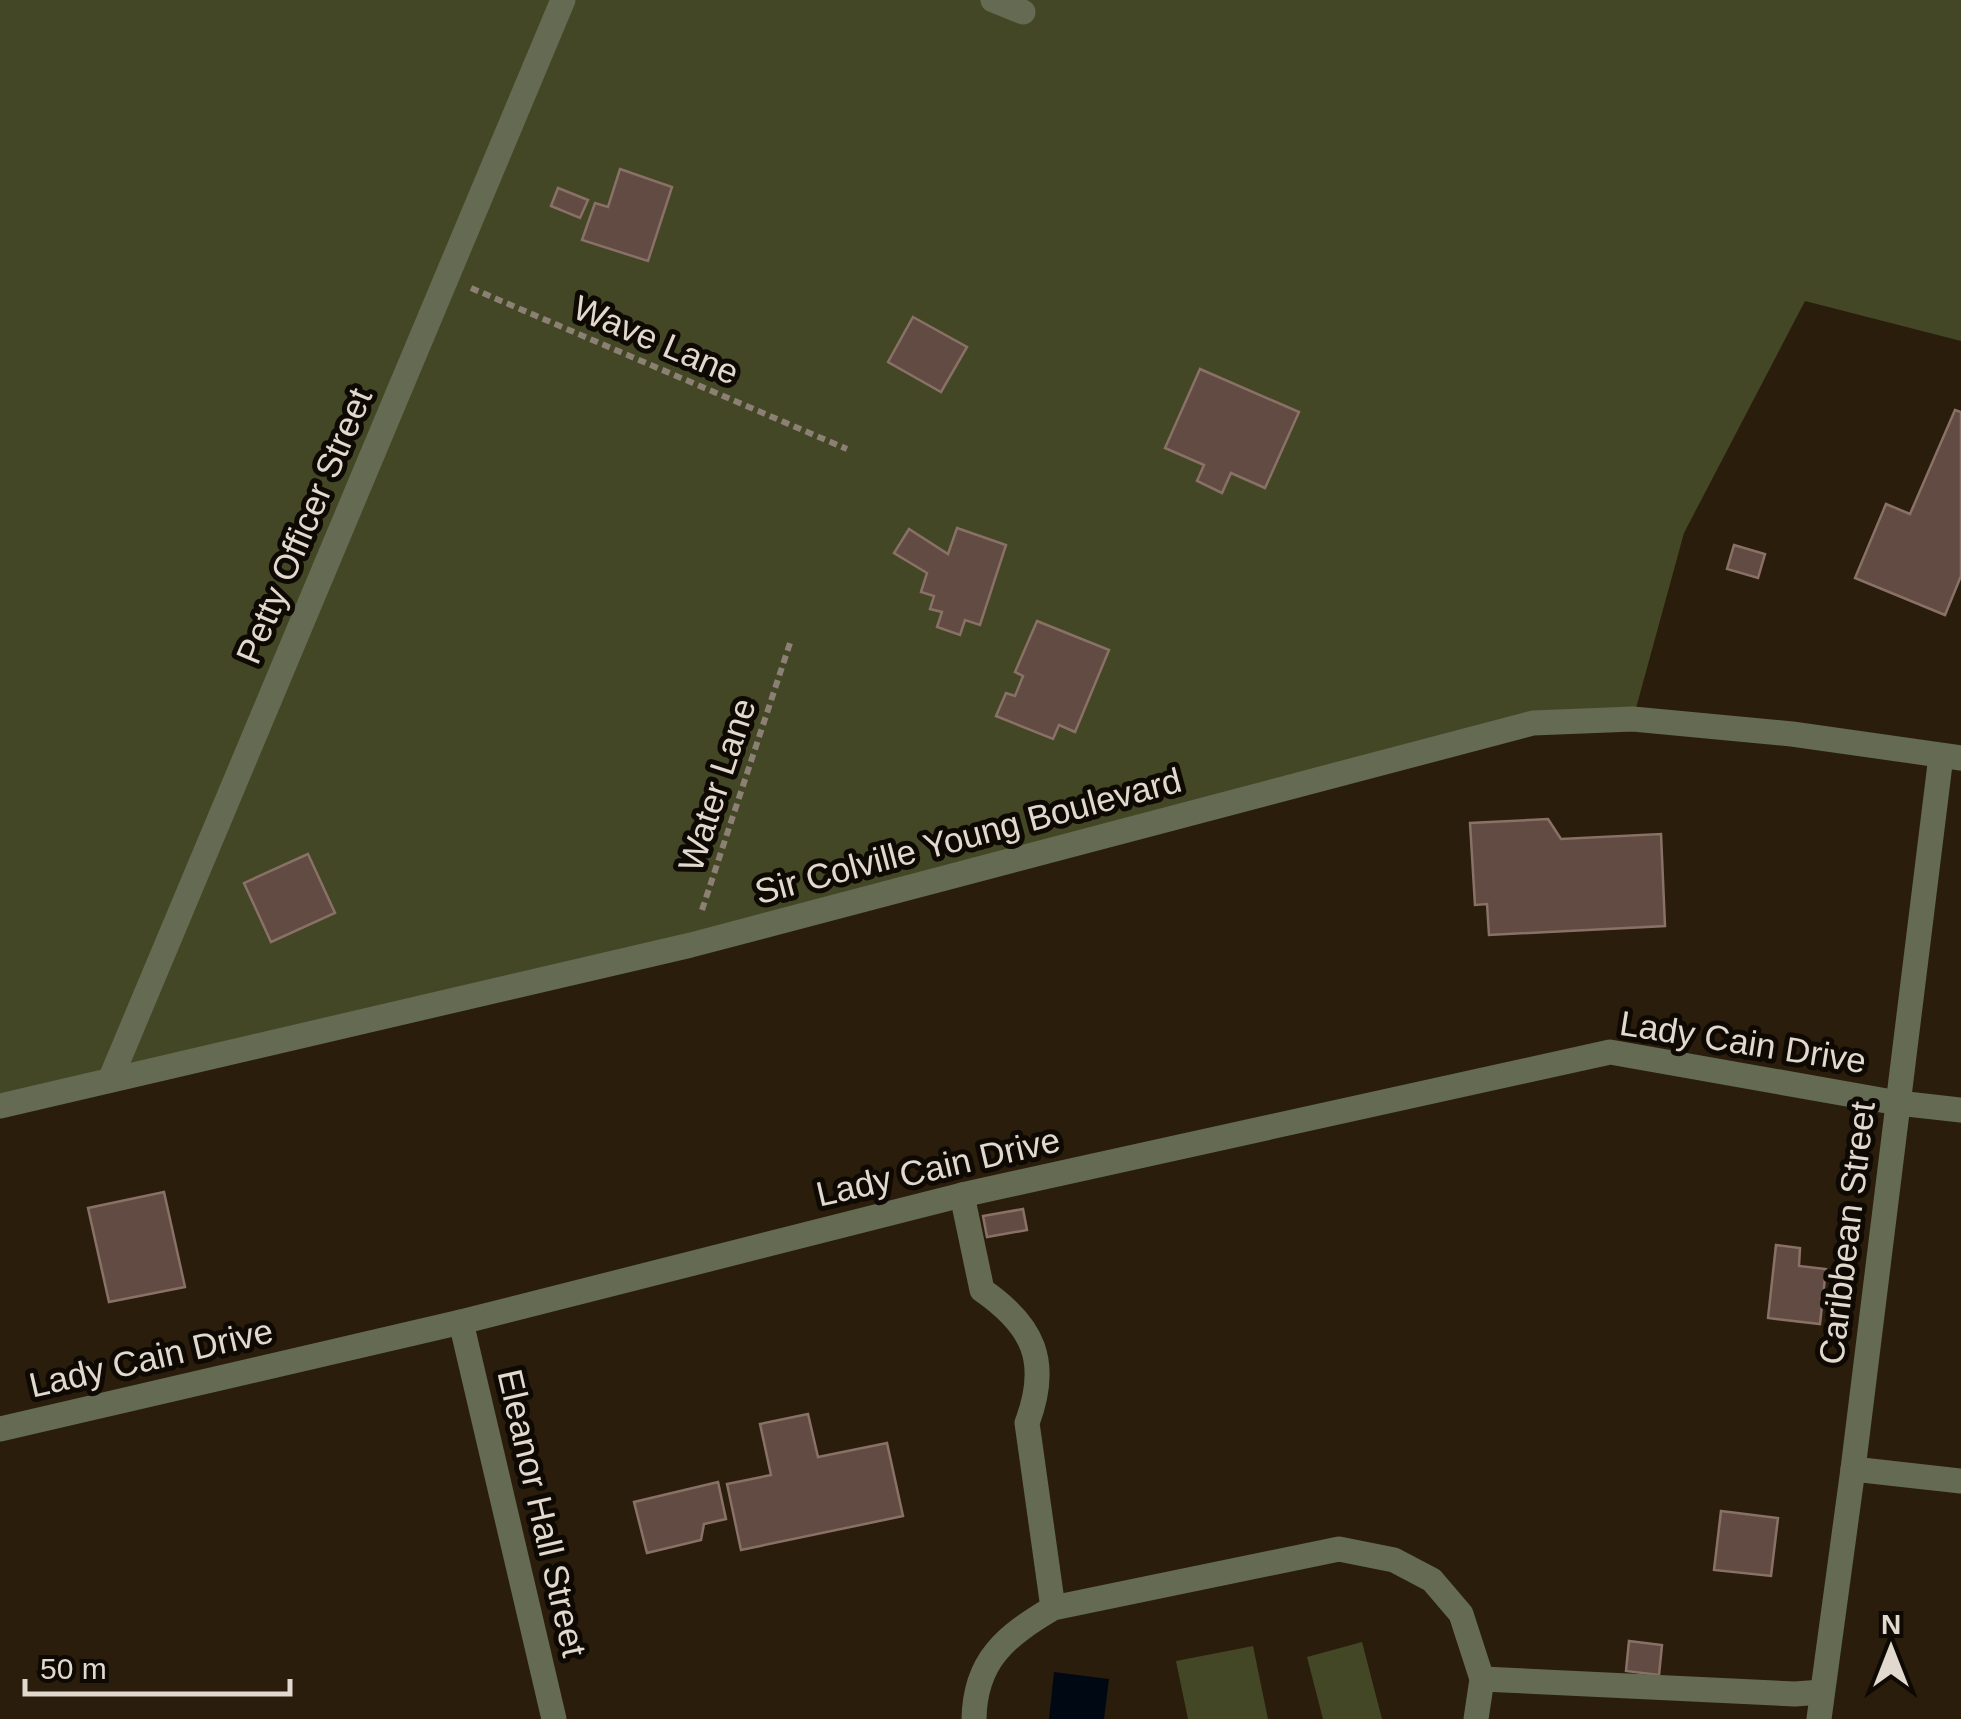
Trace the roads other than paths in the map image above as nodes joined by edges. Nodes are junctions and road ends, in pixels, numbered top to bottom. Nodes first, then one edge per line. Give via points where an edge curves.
1 (563, 0) edge
2 (993, 0) edge
3 (1023, 12) dead end
4 (1951, 757) edge
5 (110, 1080) junction
6 (1898, 1103) junction
7 (0, 1106) edge
8 (1961, 1110) edge
9 (962, 1195) junction
10 (461, 1322) junction
11 (0, 1429) edge
12 (1854, 1468) junction
13 (1961, 1481) edge
14 (1053, 1608) junction
15 (1482, 1680) junction
16 (1822, 1692) junction
17 (554, 1719) edge
18 (974, 1719) edge
19 (1476, 1719) edge
20 (1819, 1719) edge

1 - 5 street, Petty Officer Street
2 - 3 street
4 - 5 street, Sir Colville Young Boulevard via 1633,719 1533,724 690,945
4 - 6 street, Caribbean Street
5 - 7 street, Sir Colville Young Boulevard
6 - 8 street, Lady Cain Drive
6 - 9 street, Lady Cain Drive via 1610,1052
6 - 12 street, Caribbean Street
9 - 10 street, Lady Cain Drive
9 - 14 street via 982,1290 1012,1311 1034,1344 1038,1394 1027,1422
10 - 11 street, Lady Cain Drive
10 - 17 street, Eleanor Hall Street
12 - 13 street
12 - 16 street, Caribbean Street
14 - 15 street via 1339,1549 1394,1560 1432,1580 1461,1614
14 - 18 street via 1015,1630 986,1662
15 - 16 street
15 - 19 street
16 - 20 street, Caribbean Street

